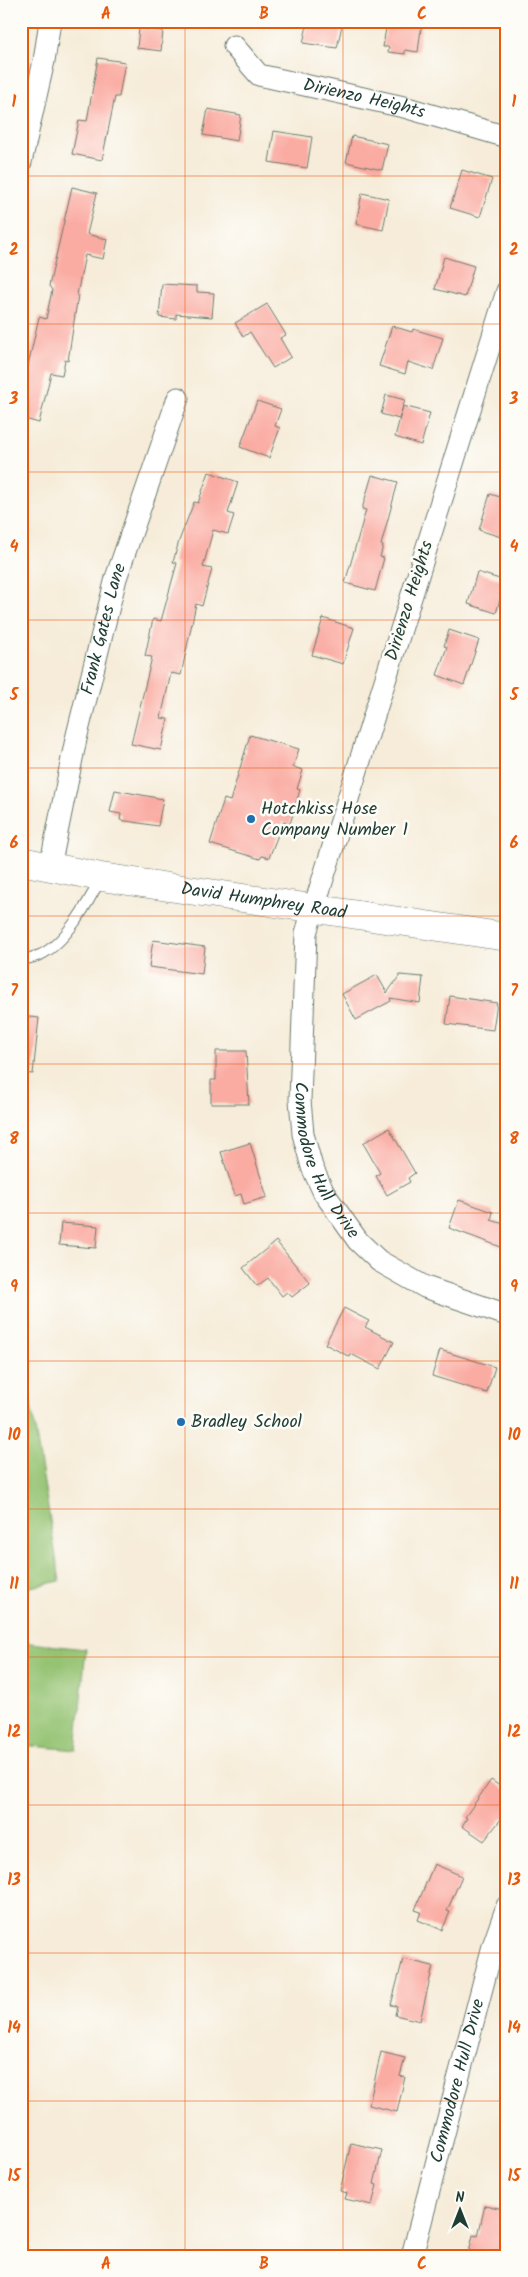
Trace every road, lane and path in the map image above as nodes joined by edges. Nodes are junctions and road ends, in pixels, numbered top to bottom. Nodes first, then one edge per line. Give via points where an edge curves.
1 (50, 21) edge
2 (234, 46) dead end
3 (507, 137) edge
4 (21, 162) edge
5 (507, 291) edge
6 (178, 398) dead end
7 (21, 861) edge
8 (50, 867) junction
9 (101, 877) junction
10 (314, 910) junction
11 (507, 937) edge
12 (21, 960) edge
13 (507, 1315) edge
14 (507, 1906) edge
15 (412, 2256) edge

1 - 4 street
2 - 3 street, Dirienzo Heights via 259,75 404,107
5 - 10 street, Dirienzo Heights
6 - 8 street, Frank Gates Lane via 116,578 76,739
7 - 8 street, David Humphrey Road
8 - 9 street, David Humphrey Road
9 - 10 street, David Humphrey Road
9 - 12 lane via 87,906 64,936 41,954
10 - 11 street, David Humphrey Road
10 - 13 street, Commodore Hull Drive via 306,933 300,1100 302,1134 324,1193 358,1241 379,1261 425,1287
14 - 15 street, Commodore Hull Drive via 493,1946

